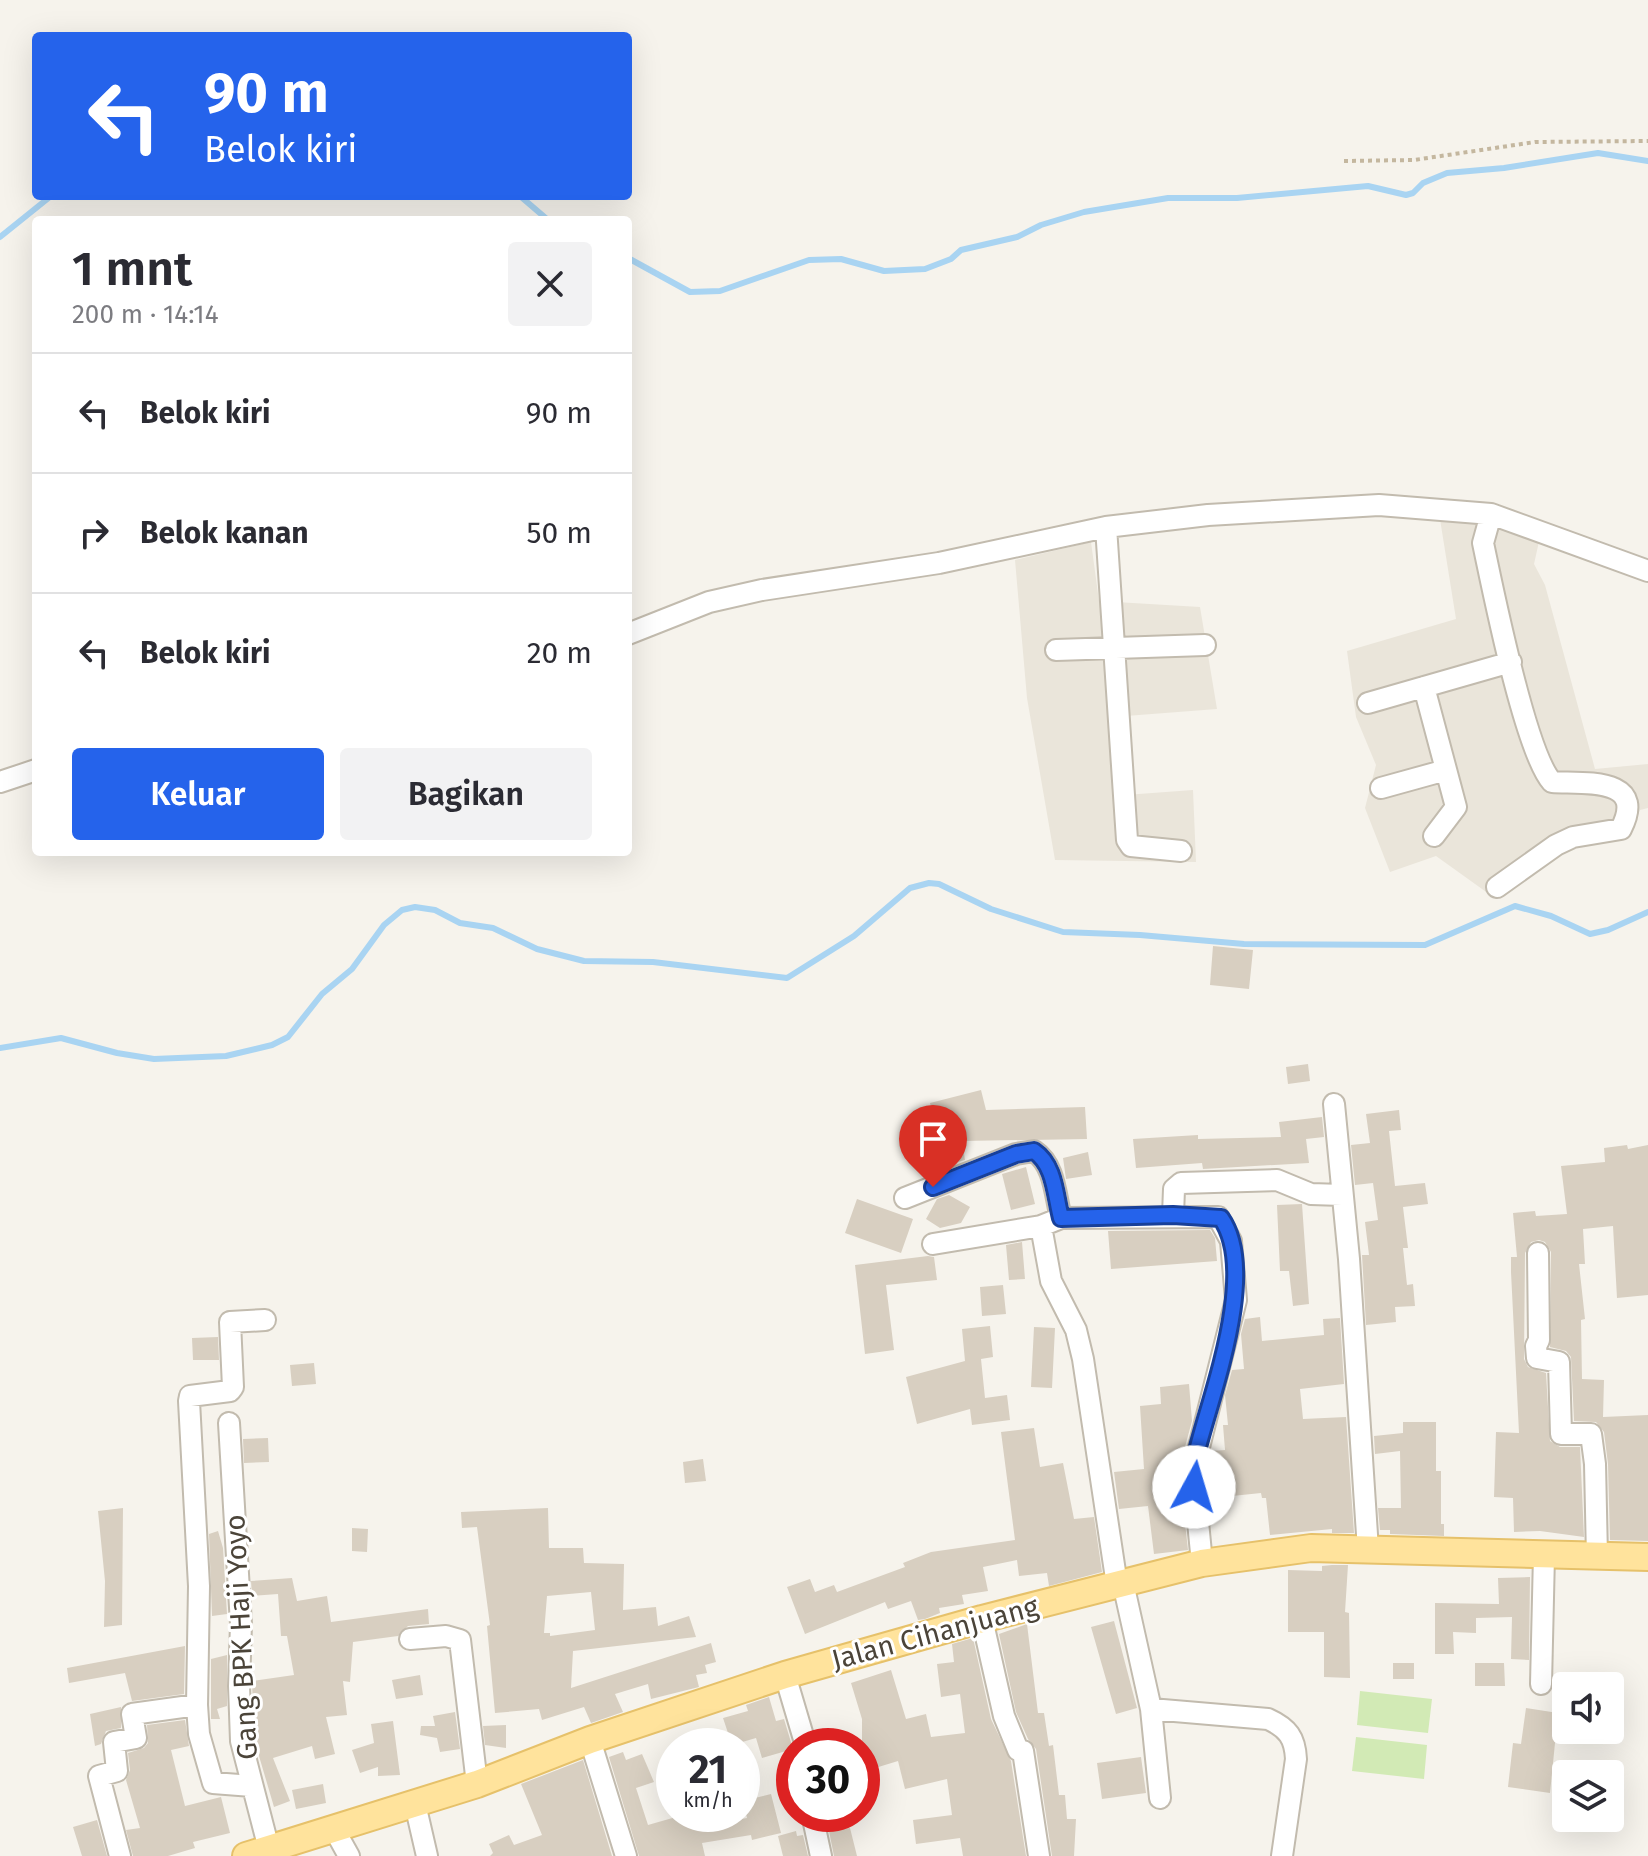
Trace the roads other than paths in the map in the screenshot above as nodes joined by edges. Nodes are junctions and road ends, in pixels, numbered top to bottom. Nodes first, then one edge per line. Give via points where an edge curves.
1 (1491, 514) junction
2 (1106, 527) junction
3 (1648, 571) edge
4 (632, 632) edge
5 (1205, 645) dead end
6 (1115, 648) junction
7 (1056, 650) dead end
8 (1511, 662) junction
9 (1424, 687) junction
10 (1368, 703) dead end
11 (1446, 770) junction
12 (32, 771) edge
13 (0, 782) edge
14 (1381, 788) dead end
15 (1434, 836) dead end
16 (1181, 851) dead end
17 (1497, 887) dead end
18 (1334, 1104) dead end
19 (1342, 1195) junction
20 (905, 1198) dead end
21 (1173, 1215) junction
22 (1061, 1218) junction
23 (1041, 1226) junction
24 (933, 1244) dead end
25 (1538, 1253) dead end
26 (265, 1320) dead end
27 (229, 1423) dead end
28 (1368, 1550) junction
29 (1544, 1555) junction
30 (1597, 1557) junction
31 (1648, 1557) edge
32 (1202, 1563) junction
33 (1120, 1584) junction
34 (982, 1619) junction
35 (410, 1639) dead end
36 (785, 1675) junction
37 (1541, 1684) dead end
38 (197, 1705) junction
39 (1151, 1709) junction
40 (801, 1728) edge
41 (590, 1740) junction
42 (477, 1784) junction
43 (252, 1786) junction
44 (1160, 1798) dead end
45 (415, 1804) junction
46 (334, 1829) junction
47 (816, 1832) edge
48 (258, 1853) edge
49 (120, 1856) edge
50 (349, 1856) edge
51 (427, 1856) edge
52 (626, 1856) edge
53 (821, 1856) edge
54 (1039, 1856) edge
55 (1282, 1856) edge

1 - 2 street via 1379,505
1 - 3 street
1 - 8 street via 1483,543
2 - 4 street via 939,563 762,590 709,602
2 - 6 street
5 - 6 street
6 - 7 street
6 - 16 street via 1127,840 1131,846
8 - 9 street
8 - 17 street via 1545,775 1552,782 1614,784 1631,803 1621,829 1573,837
9 - 10 street
9 - 11 street
11 - 14 street
11 - 15 street via 1456,807
12 - 13 street
18 - 19 street
19 - 21 street via 1311,1194 1277,1180 1181,1183 1174,1189
19 - 28 street
20 - 22 street via 1034,1151 1045,1158
21 - 22 street
21 - 32 street via 1221,1218 1231,1241 1236,1300 1193,1471
22 - 23 street
23 - 24 street
23 - 33 street via 1051,1281 1076,1330 1083,1359
25 - 30 street via 1537,1358 1559,1362 1561,1434 1591,1434
26 - 38 street via 230,1322 233,1387 190,1396 189,1401 199,1586
27 - 43 street, Gang BPK Haji Yoyo via 241,1624 241,1741
28 - 29 main road, Jalan Cihanjuang
28 - 32 main road, Jalan Cihanjuang via 1311,1548
29 - 30 main road, Jalan Cihanjuang
29 - 37 street
30 - 31 main road, Jalan Cihanjuang
32 - 33 main road, Jalan Cihanjuang
33 - 34 main road, Jalan Cihanjuang
33 - 39 street
34 - 36 main road, Jalan Cihanjuang
34 - 54 street via 1004,1716 1023,1751
35 - 42 street via 460,1640
36 - 40 street
36 - 41 main road, Jalan Cihanjuang
38 - 43 street via 213,1783
38 - 49 street via 132,1714 136,1738 114,1742 117,1771 99,1776
39 - 44 street
39 - 55 street via 1268,1719 1289,1733 1296,1759
41 - 42 main road, Jalan Cihanjuang
41 - 52 street
42 - 45 main road, Jalan Cihanjuang
43 - 48 street, Gang BPK Haji Yoyo
45 - 46 main road, Jalan Cihanjuang
45 - 51 street
46 - 48 main road, Jalan Cihanjuang
46 - 50 street
47 - 53 street

